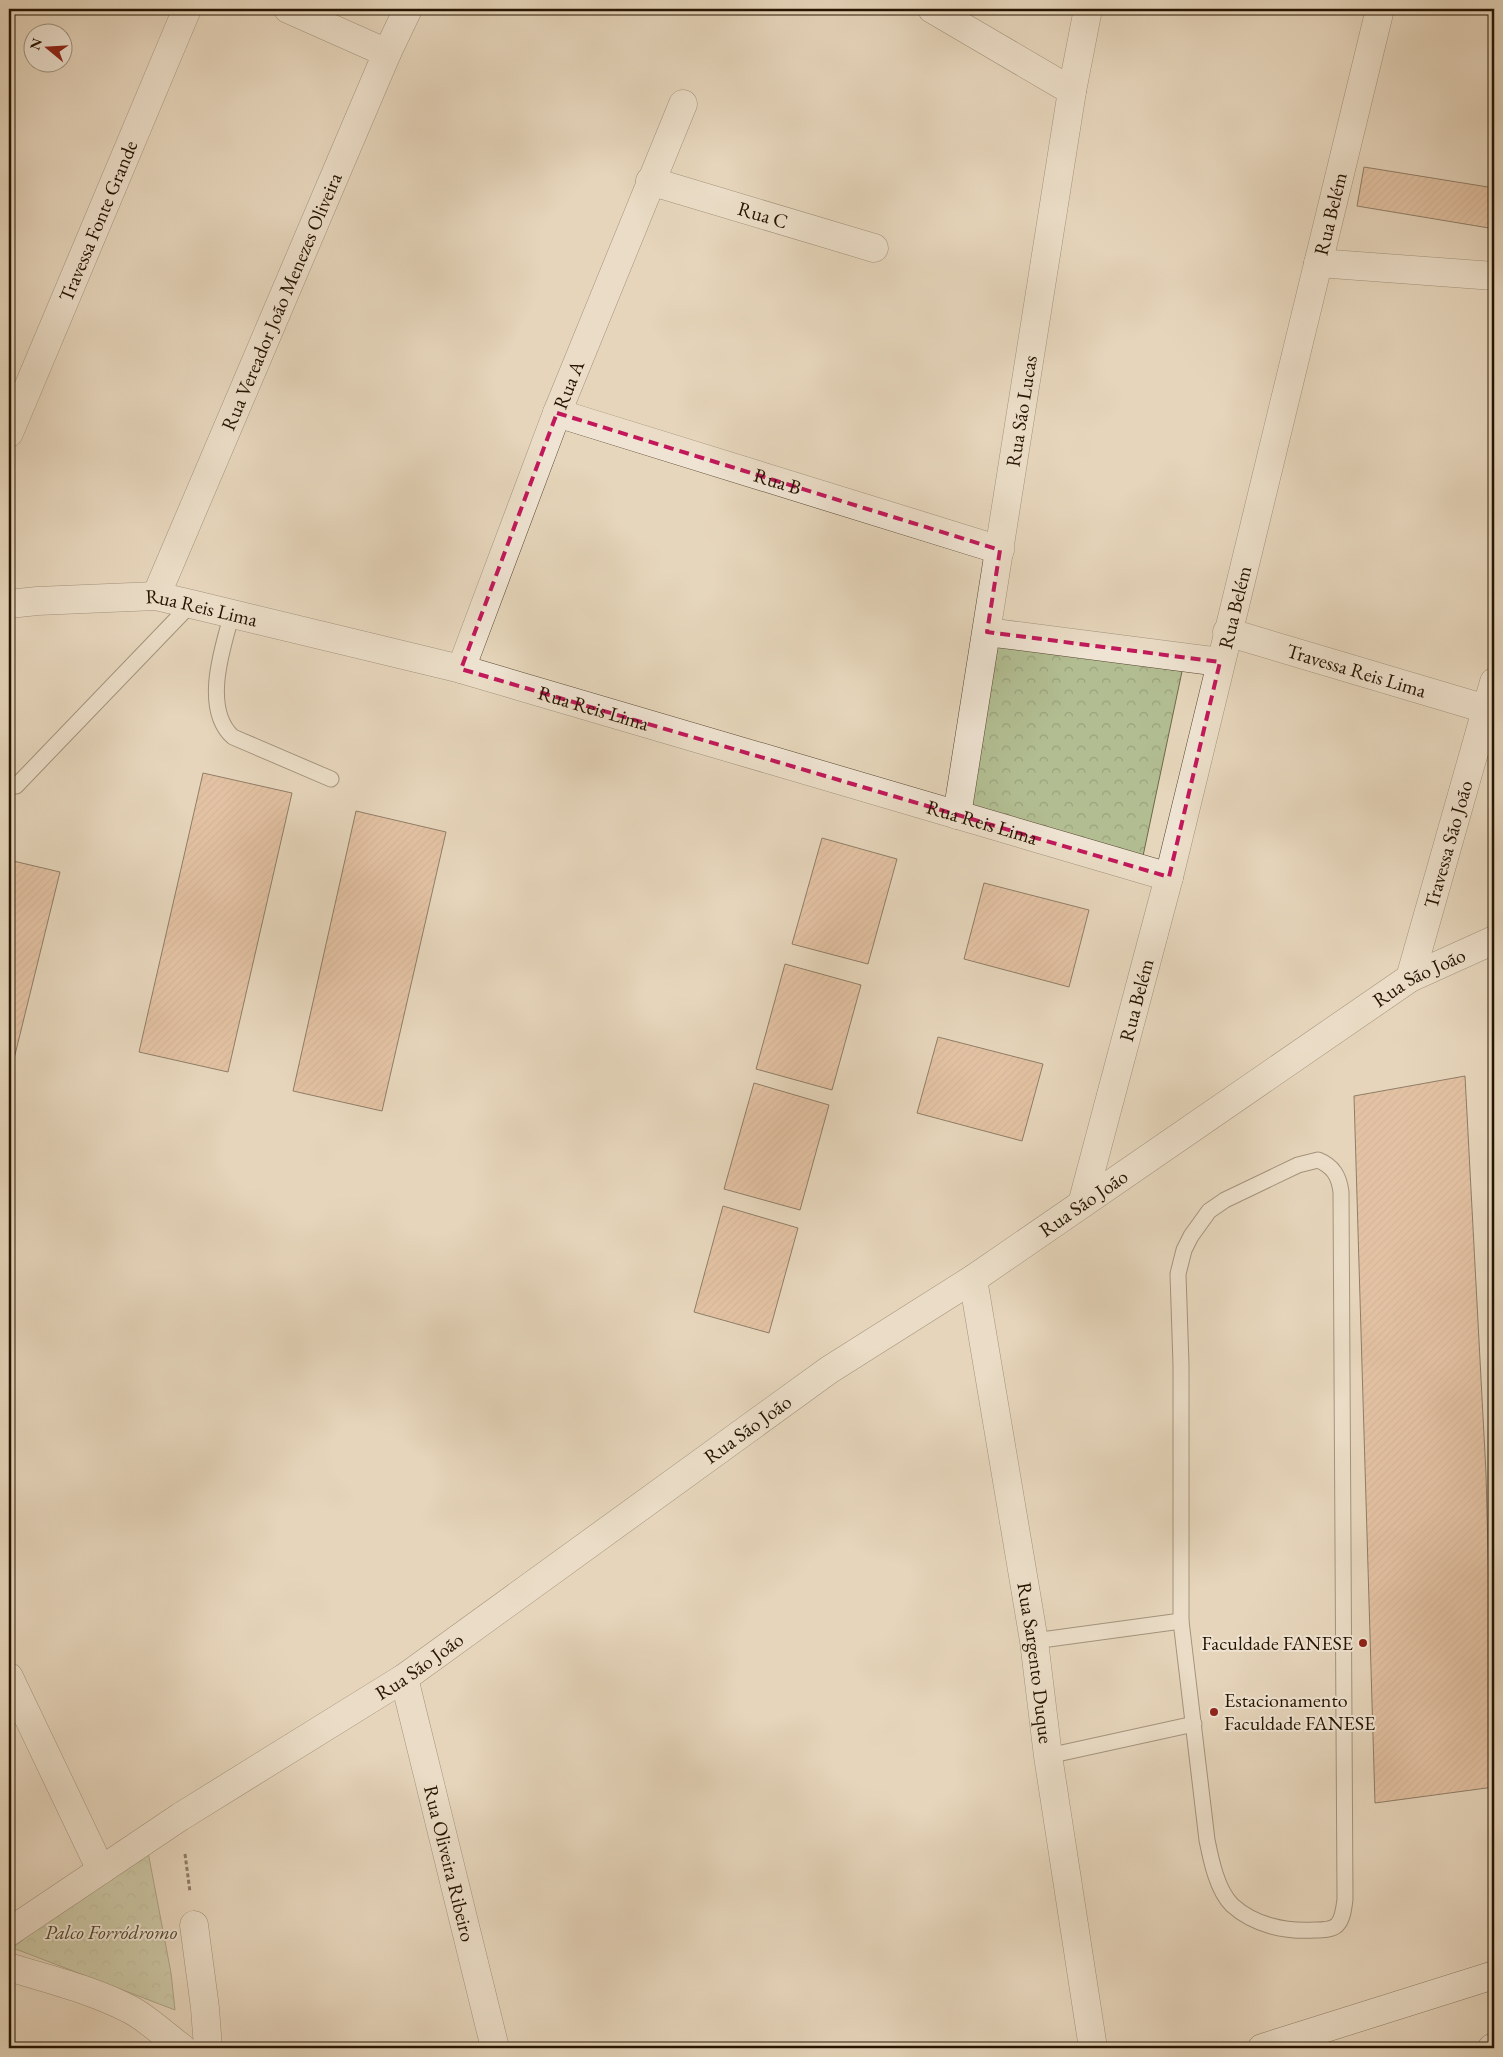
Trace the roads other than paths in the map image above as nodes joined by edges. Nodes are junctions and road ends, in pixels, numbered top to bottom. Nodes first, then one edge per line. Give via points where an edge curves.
1 (187, 9) edge
2 (288, 9) edge
3 (408, 9) edge
4 (932, 9) edge
5 (1088, 9) edge
6 (1380, 9) edge
7 (387, 53) junction
8 (1072, 91) junction
9 (683, 104) dead end
10 (650, 181) junction
11 (874, 248) dead end
12 (1318, 263) junction
13 (1494, 276) edge
14 (557, 413) junction
15 (9, 432) edge
16 (1000, 550) junction
17 (156, 596) junction
18 (9, 604) edge
19 (190, 604) junction
20 (232, 614) junction
21 (987, 632) junction
22 (1227, 632) junction
23 (1220, 662) junction
24 (461, 669) junction
25 (1494, 682) edge
26 (1486, 709) junction
27 (331, 779) dead end
28 (16, 786) dead end
29 (957, 814) junction
30 (1168, 877) junction
31 (1494, 940) edge
32 (1410, 978) junction
33 (1082, 1204) junction
34 (973, 1279) junction
35 (1181, 1621) junction
36 (1034, 1641) junction
37 (9, 1677) edge
38 (404, 1678) junction
39 (1194, 1724) junction
40 (1048, 1756) junction
41 (101, 1870) junction
42 (194, 1925) road end
43 (9, 1932) edge
44 (9, 1967) edge
45 (1494, 1975) edge
46 (182, 2048) edge
47 (208, 2048) edge
48 (495, 2048) edge
49 (1093, 2048) edge
50 (1262, 2048) edge

1 - 15 street, Travessa Fonte Grande
2 - 7 street
3 - 7 street, Rua Vereador João Menezes Oliveira
4 - 8 street
5 - 8 street, Rua São Lucas
6 - 12 street, Rua Belém
7 - 17 street, Rua Vereador João Menezes Oliveira
8 - 16 street, Rua São Lucas
9 - 10 street, Rua A
10 - 11 street, Rua C
10 - 14 street, Rua A
12 - 13 street
12 - 22 street, Rua Belém
14 - 16 street, Rua B
14 - 24 street, Rua A
16 - 21 street, Rua São Lucas
17 - 18 street, Rua Reis Lima
17 - 19 street, Rua Reis Lima
19 - 20 street, Rua Reis Lima
19 - 28 lane
20 - 24 street, Rua Reis Lima
20 - 27 lane via 216,683 220,720 233,737
21 - 23 street
21 - 29 street, Rua São Lucas
22 - 23 street, Rua Belém
22 - 26 street, Travessa Reis Lima
23 - 30 street, Rua Belém
24 - 29 street, Rua Reis Lima
25 - 26 street, Travessa São João
26 - 32 street, Travessa São João
29 - 30 street, Rua Reis Lima
30 - 33 street, Rua Belém
31 - 32 street, Rua São João
32 - 33 street, Rua São João
33 - 34 street, Rua São João
34 - 36 street, Rua Sargento Duque
34 - 38 street, Rua São João via 829,1370
35 - 36 lane
35 - 39 lane
35 - 39 lane via 1180,1261 1191,1236 1209,1211 1298,1165 1318,1160 1336,1174 1341,1192 1346,1850 1345,1899 1336,1926 1311,1930 1274,1927 1251,1919 1230,1903 1212,1867 1206,1840
36 - 40 street, Rua Sargento Duque
37 - 41 street
38 - 41 street, Rua São João
38 - 48 street, Rua Oliveira Ribeiro
39 - 40 lane
40 - 49 street, Rua Sargento Duque
41 - 43 street, Rua São João
42 - 47 street
44 - 46 street via 113,2001 134,2012
45 - 50 street

